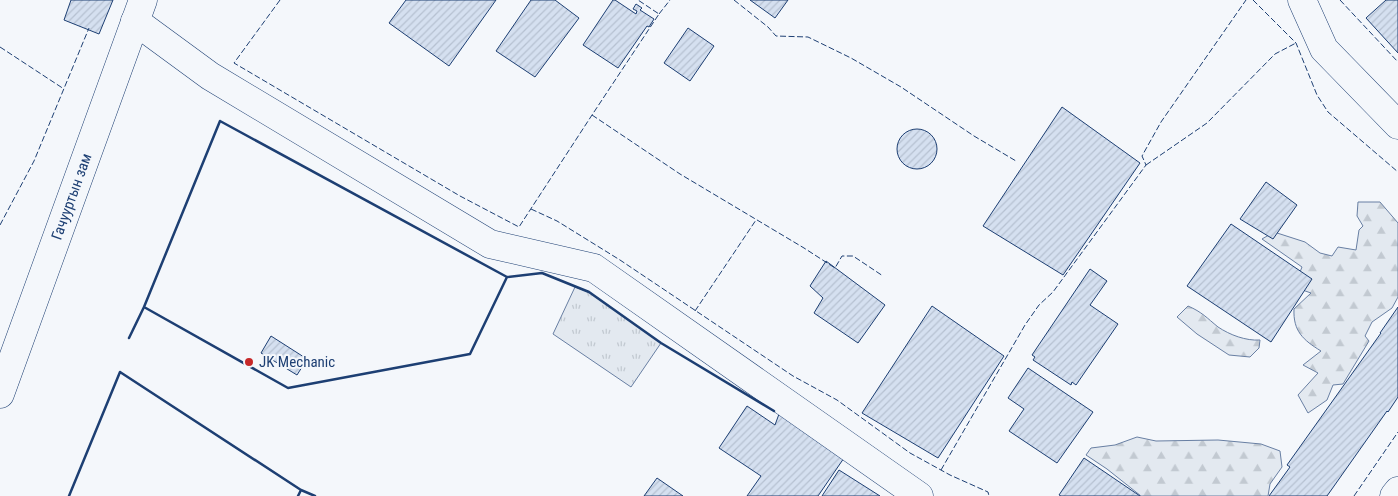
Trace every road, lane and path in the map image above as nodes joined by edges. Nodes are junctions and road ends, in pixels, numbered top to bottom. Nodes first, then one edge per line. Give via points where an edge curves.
1 (1302, 0) edge
2 (139, 11) edge
3 (1398, 124) edge
4 (0, 394) edge
5 (1398, 491) edge
6 (920, 496) edge
7 (1394, 496) edge

1 - 3 street via 1324,49
2 - 4 street, Гачууртын зам
2 - 6 street via 210,76 490,244 594,268
5 - 7 street

